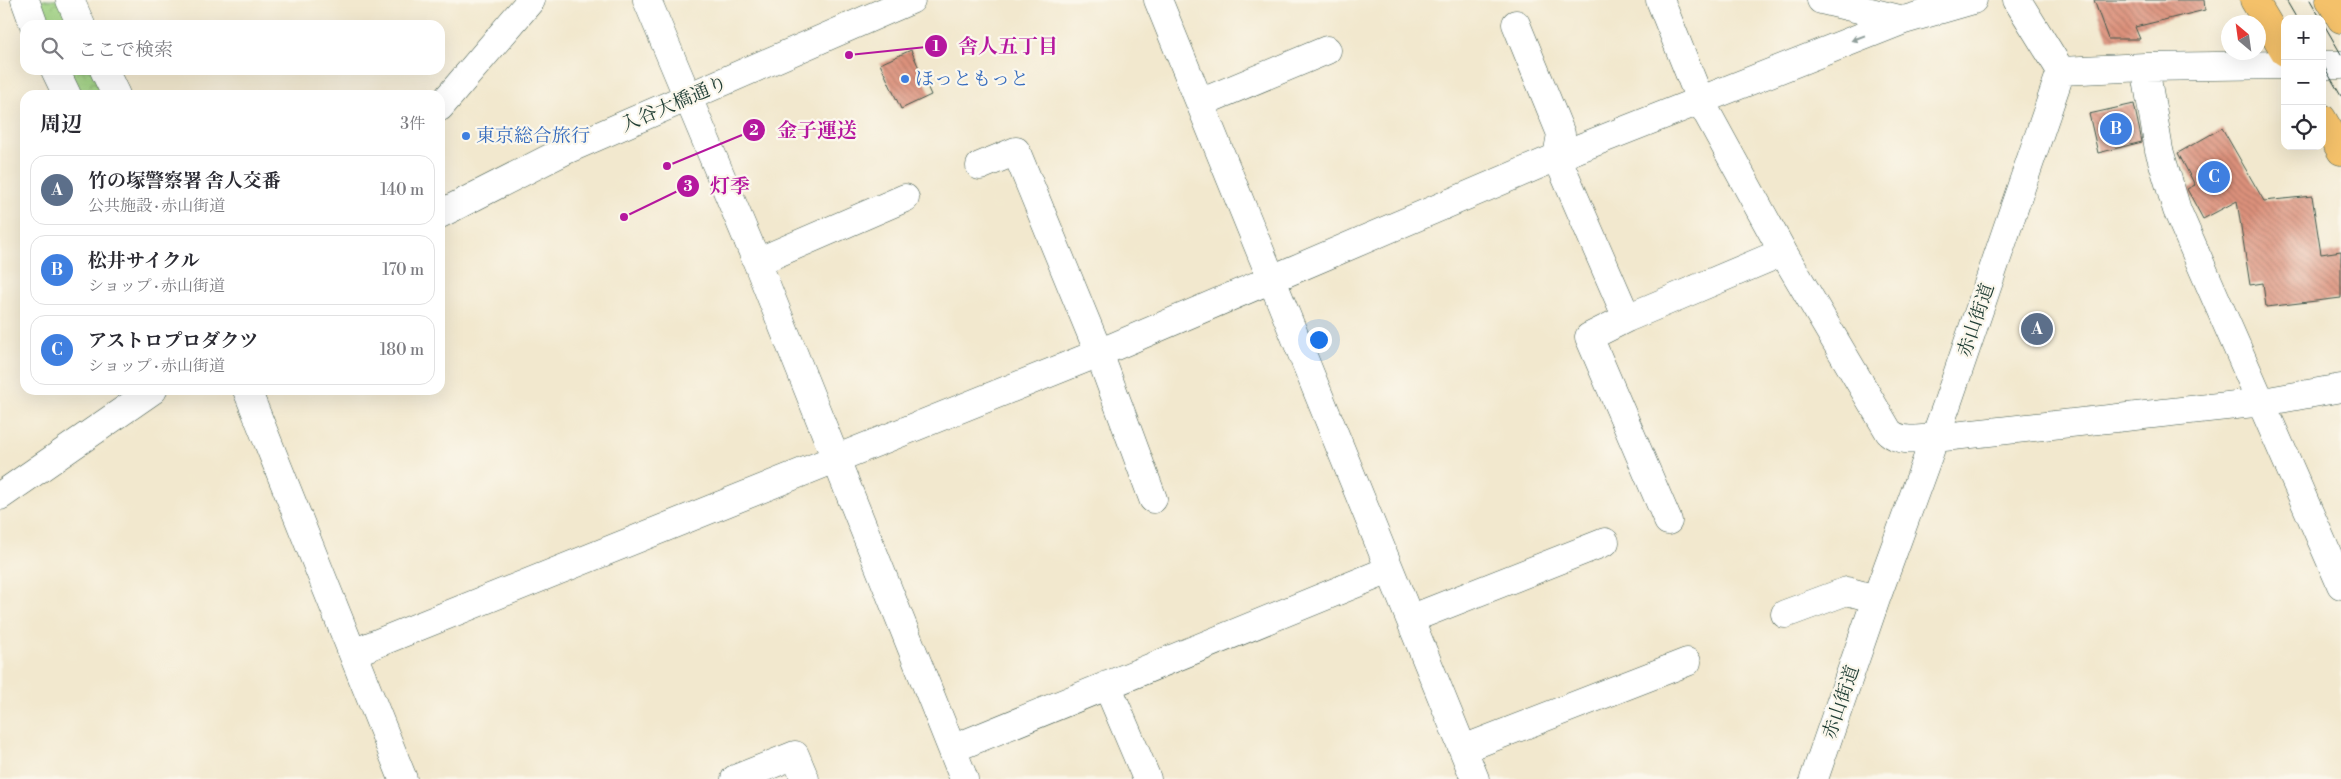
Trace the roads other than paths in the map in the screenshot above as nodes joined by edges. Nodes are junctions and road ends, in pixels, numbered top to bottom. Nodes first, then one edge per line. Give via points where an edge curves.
1 (25, 0) edge
2 (70, 0) edge
3 (531, 0) edge
4 (647, 0) edge
5 (911, 0) edge
6 (1158, 0) edge
7 (1660, 0) edge
8 (1821, 0) edge
9 (1973, 0) edge
10 (2017, 0) edge
11 (2254, 0) edge
12 (2330, 0) edge
13 (2341, 18) edge
14 (32, 20) edge
15 (79, 20) edge
16 (1904, 20) junction
17 (1516, 24) dead end
18 (2281, 45) edge
19 (1327, 50) dead end
20 (2341, 64) edge
21 (2281, 65) edge
22 (2326, 65) edge
23 (2145, 67) junction
24 (2061, 71) junction
25 (57, 75) edge
26 (106, 75) edge
27 (65, 90) edge
28 (114, 90) edge
29 (689, 98) junction
30 (1700, 100) junction
31 (445, 101) edge
32 (1200, 103) junction
33 (2326, 125) edge
34 (2341, 151) edge
35 (1557, 157) junction
36 (980, 166) dead end
37 (905, 198) dead end
38 (445, 211) edge
39 (1783, 252) junction
40 (757, 262) junction
41 (1270, 278) junction
42 (1626, 318) junction
43 (1098, 353) junction
44 (2341, 388) edge
45 (147, 395) edge
46 (249, 395) edge
47 (2263, 402) junction
48 (1935, 438) junction
49 (835, 458) junction
50 (0, 496) edge
51 (1153, 499) dead end
52 (1668, 521) dead end
53 (1604, 542) dead end
54 (1389, 570) junction
55 (2341, 585) edge
56 (1876, 599) junction
57 (1785, 614) dead end
58 (1410, 619) junction
59 (353, 653) junction
60 (1687, 662) dead end
61 (1106, 685) junction
62 (952, 749) junction
63 (1464, 749) junction
64 (403, 779) edge
65 (735, 779) edge
66 (805, 779) edge
67 (964, 779) edge
68 (1147, 779) edge
69 (1475, 779) edge
70 (1814, 779) edge

1 - 14 street
2 - 15 street
3 - 31 street
4 - 29 street
5 - 29 street, 入谷大橋通り
6 - 32 street
7 - 30 street
8 - 16 street
9 - 16 street
10 - 24 street
11 - 18 main road
12 - 13 main road
16 -> 30 street
17 - 35 street via 1561,134
19 - 32 street
20 - 22 street
21 - 23 street
23 - 24 street
23 - 47 street via 2159,150 2177,210
24 - 48 street, 赤山街道
25 - 27 street
26 - 28 street
29 - 38 street, 入谷大橋通り via 564,151
29 - 40 street
30 - 35 street
30 - 39 street
32 - 41 street
33 - 34 main road
35 - 41 street
35 - 42 street
36 - 43 street via 1016,151
37 - 40 street
39 - 42 street
39 - 48 street via 1889,432 1901,439
40 - 49 street
41 - 43 street
41 - 54 street
42 - 52 street via 1589,337
43 - 49 street
43 - 51 street
44 - 47 street
45 - 50 street
46 - 59 street
47 - 48 street
47 - 55 street
48 - 56 street, 赤山街道
49 - 59 street
49 - 62 street
53 - 58 street
54 - 58 street
54 - 61 street
56 - 57 street via 1847,591
56 - 70 street, 赤山街道
58 - 63 street
59 - 64 street
60 - 63 street
61 - 62 street
61 - 68 street
62 - 67 street
63 - 69 street
65 - 66 street via 795,756

